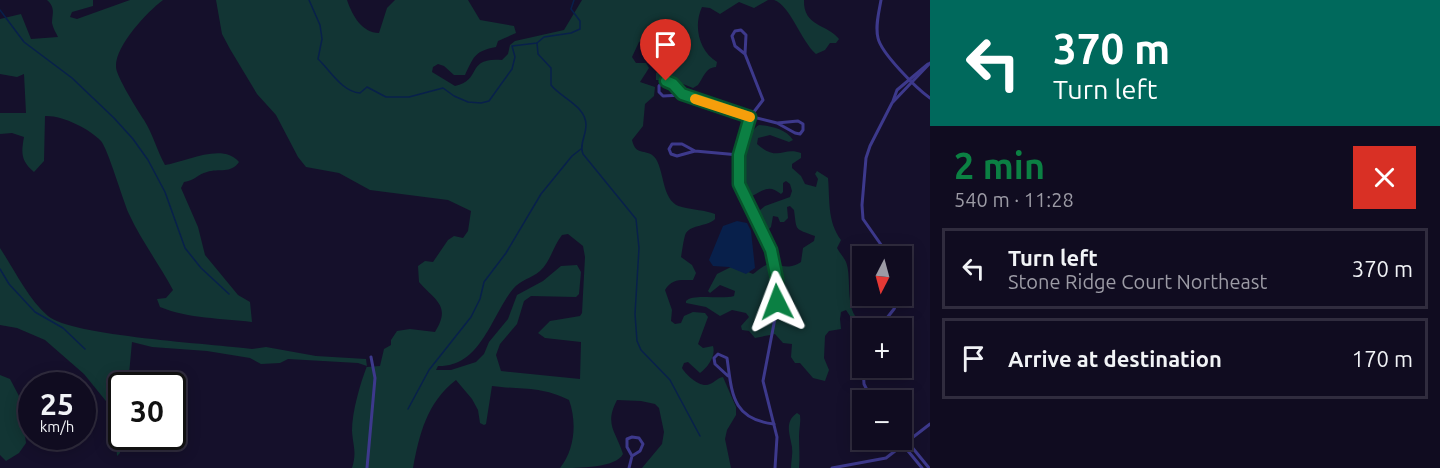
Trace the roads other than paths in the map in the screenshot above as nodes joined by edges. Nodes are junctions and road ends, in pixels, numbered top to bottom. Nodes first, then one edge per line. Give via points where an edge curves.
1 (881, 0) edge
2 (745, 54) junction
3 (930, 63) edge
4 (910, 79) junction
5 (682, 94) junction
6 (930, 98) edge
7 (750, 117) junction
8 (777, 123) junction
9 (695, 151) junction
10 (739, 155) junction
11 (881, 246) edge
12 (371, 357) dead end
13 (728, 376) junction
14 (774, 424) junction
15 (930, 424) edge
16 (912, 439) edge
17 (912, 447) edge
18 (897, 450) edge
19 (907, 450) edge
20 (632, 456) junction
21 (367, 468) edge
22 (629, 468) edge
23 (775, 468) edge
24 (832, 468) edge
25 (922, 468) edge
26 (928, 468) edge

1 - 4 street via 878,39
2 - 2 street via 733,43 735,31 746,35
2 - 7 street via 763,100
3 - 4 street
4 - 6 street
4 - 11 street via 892,103 867,154 864,223
5 - 5 street via 669,82 663,81 659,86 663,96
5 - 7 street
7 - 8 street
7 - 10 street
8 - 8 street via 798,121 803,130 795,133
9 - 9 street via 678,142 669,148 677,156
9 - 10 street
10 - 14 street via 740,190 769,245 777,279 776,314 763,381
12 - 21 street via 375,378
13 - 13 street via 727,358 718,354 715,364
13 - 14 street via 741,410 753,420
14 - 23 street via 778,446
15 - 16 street
17 - 26 street
18 - 24 street via 881,460
19 - 25 street
20 - 20 street via 643,444 632,436 627,439
20 - 22 street

